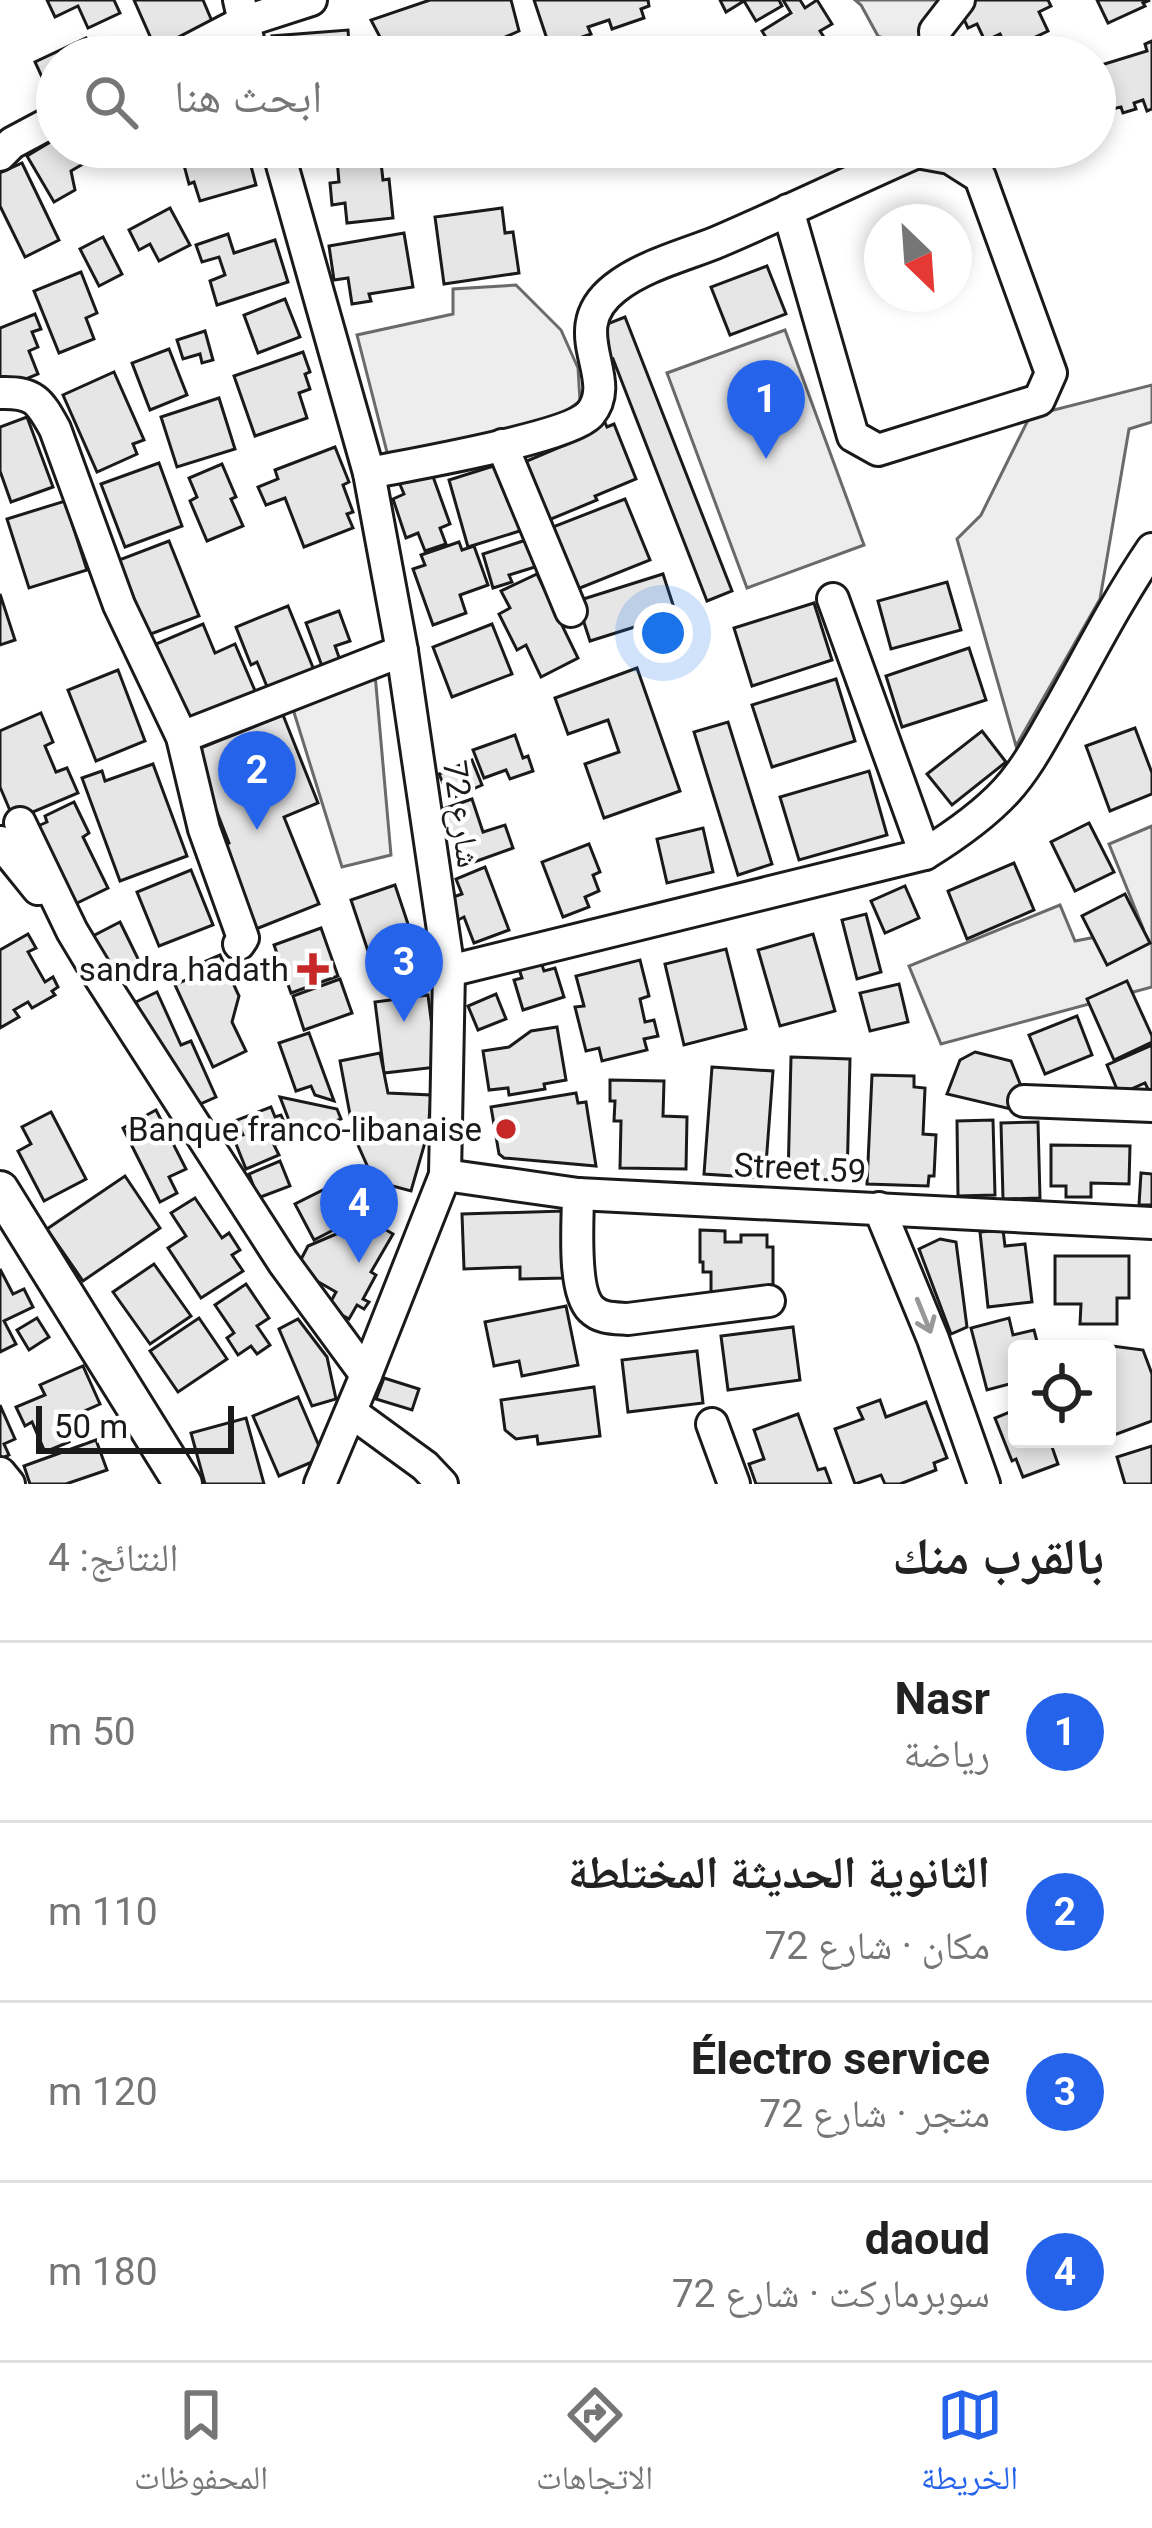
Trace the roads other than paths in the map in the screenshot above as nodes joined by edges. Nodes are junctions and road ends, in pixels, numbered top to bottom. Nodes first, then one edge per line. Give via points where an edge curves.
1 (311, 0) edge
2 (959, 0) edge
3 (241, 11) edge
4 (206, 36) edge
5 (935, 36) edge
6 (36, 130) edge
7 (0, 155) edge
8 (283, 168) edge
9 (880, 168) edge
10 (966, 168) edge
11 (788, 210) junction
12 (0, 394) edge
13 (502, 445) junction
14 (369, 473) junction
15 (1152, 549) edge
16 (833, 599) dead end
17 (571, 611) dead end
18 (403, 651) junction
19 (182, 737) junction
20 (10, 832) edge
21 (925, 854) junction
22 (239, 944) dead end
23 (449, 971) junction
24 (1024, 1101) dead end
25 (1152, 1106) edge
26 (445, 1175) junction
27 (0, 1190) edge
28 (578, 1194) junction
29 (880, 1208) junction
30 (1152, 1223) edge
31 (770, 1301) dead end
32 (366, 1375) junction
33 (351, 1412) junction
34 (712, 1424) dead end
35 (183, 1484) edge
36 (320, 1484) edge
37 (442, 1484) edge
38 (734, 1484) edge
39 (984, 1484) edge

1 - 3 street
2 - 5 street
3 - 4 street
6 - 7 street
8 - 14 street, شارع 72
9 - 11 street
10 - 11 street via 980,177 1051,374 1039,400 878,450 853,436
11 - 13 street via 723,253 617,286 589,325 598,374 592,412 575,425
12 - 19 street via 40,403 55,429 119,605
13 - 14 street
13 - 17 street
14 - 18 street, شارع 72
15 - 21 street via 1009,788
16 - 21 street
18 - 19 street
18 - 23 street, شارع 72
19 - 22 street
20 - 32 street via 283,1262
21 - 23 street
23 - 26 street, شارع 72
24 - 25 street
26 - 28 street, Street 59
26 - 32 street, شارع 72
27 - 35 main road
28 - 29 street, Street 59
28 - 31 street via 579,1274 594,1312 628,1319
29 - 30 street, Street 59
29 -> 39 street
32 - 33 street, شارع 72
33 - 36 street, شارع 72
33 - 37 street
34 - 38 street

